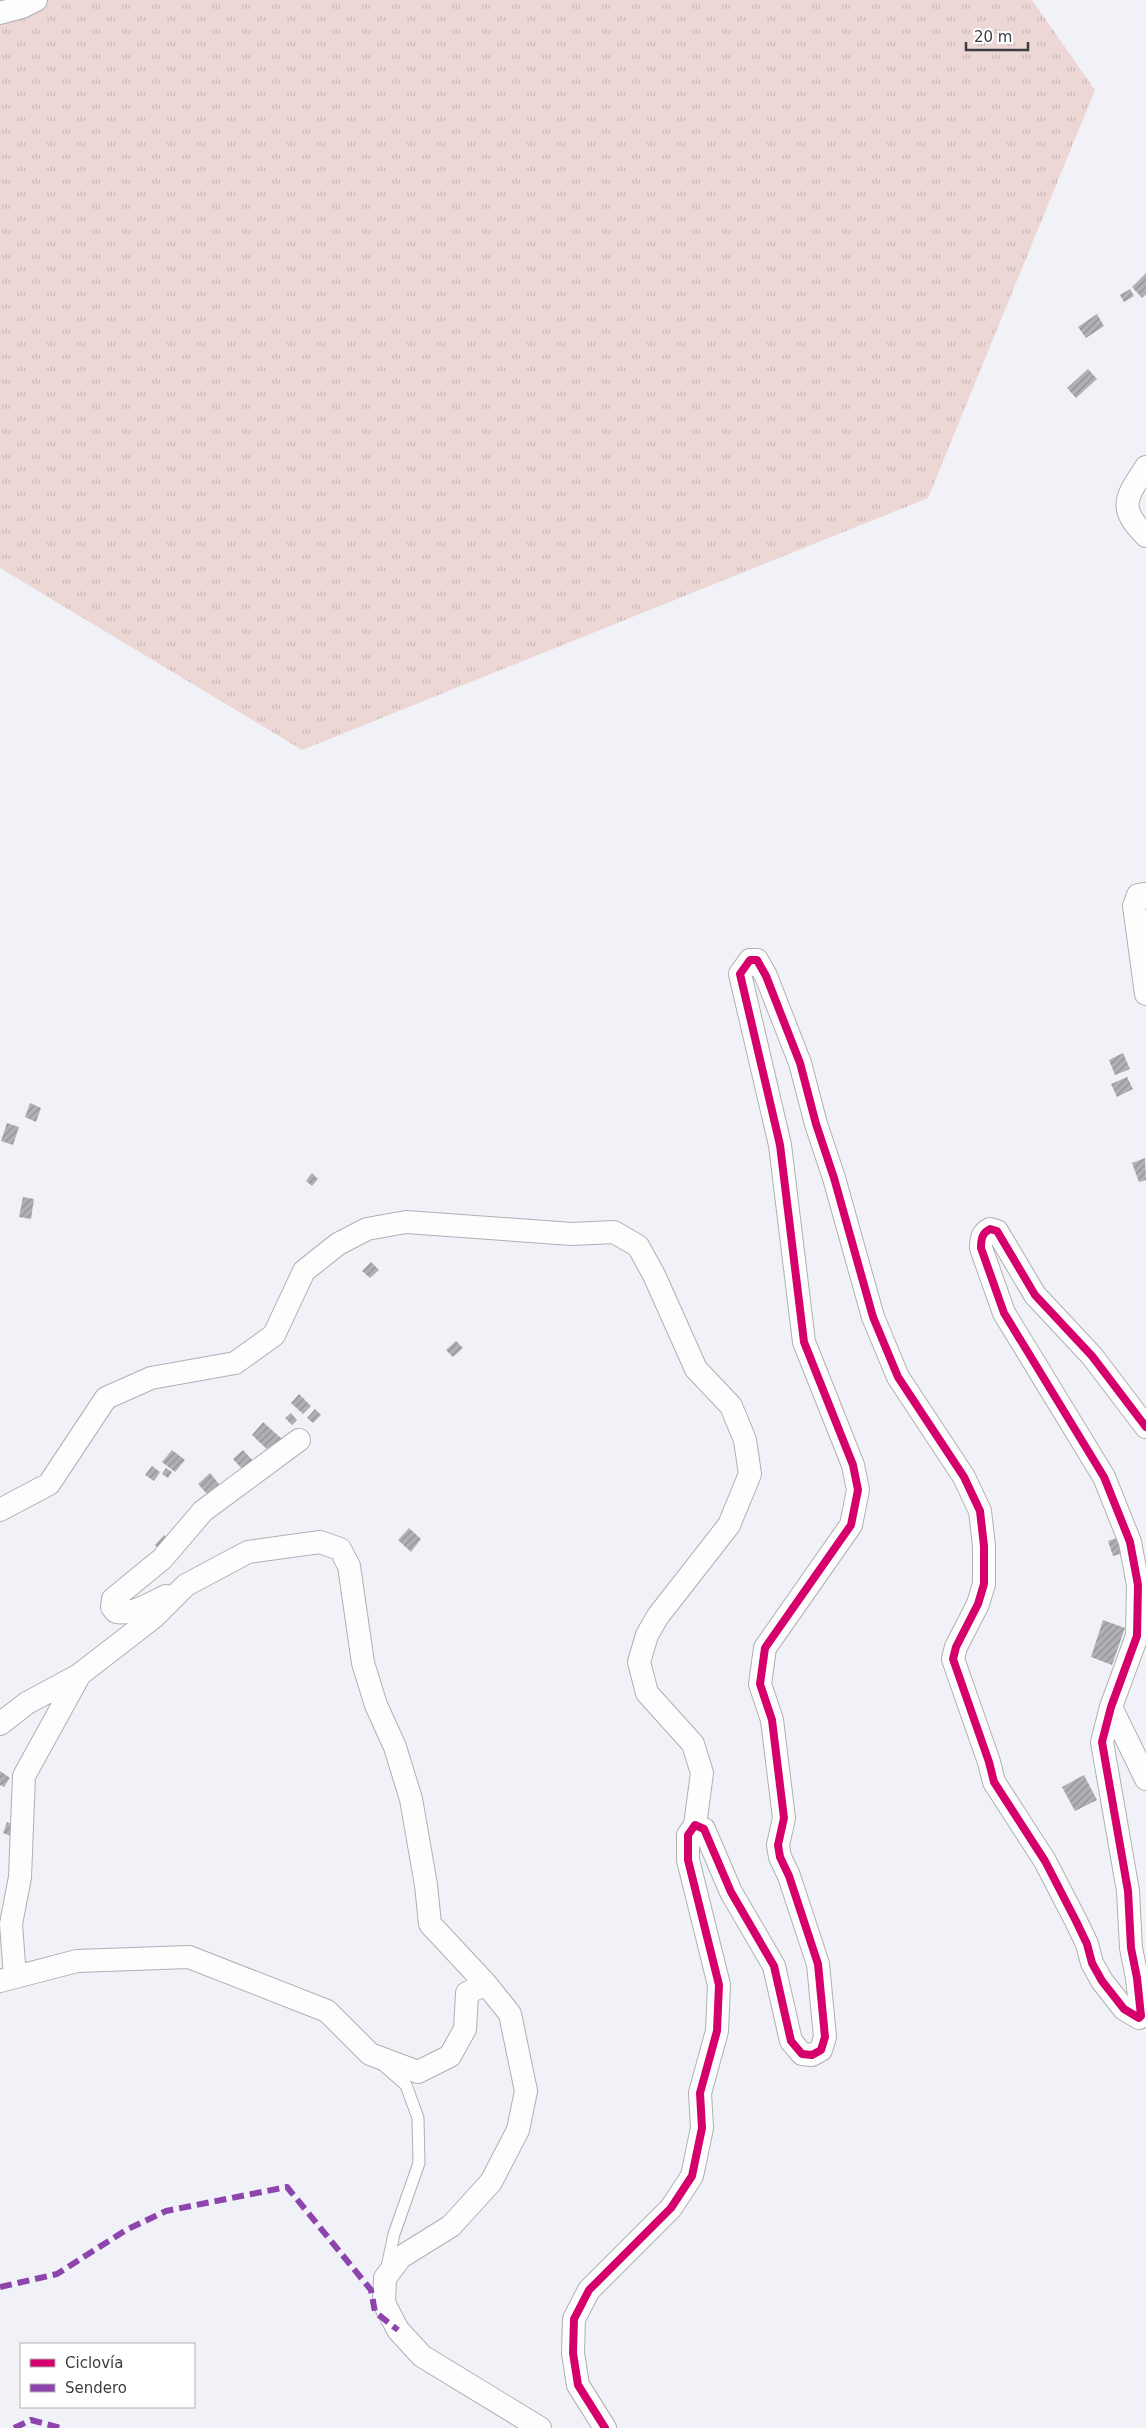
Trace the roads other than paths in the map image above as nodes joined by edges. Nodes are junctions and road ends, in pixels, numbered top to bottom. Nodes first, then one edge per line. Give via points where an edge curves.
1 (36, 0) edge
2 (0, 13) edge
3 (1146, 467) edge
4 (1146, 536) edge
5 (1146, 896) edge
6 (1146, 994) edge
7 (1146, 1427) edge
8 (299, 1440) dead end
9 (0, 1510) edge
10 (186, 1585) junction
11 (79, 1675) junction
12 (1111, 1707) junction
13 (0, 1724) edge
14 (1146, 1779) edge
15 (695, 1825) junction
16 (7, 1979) edge
17 (486, 1984) junction
18 (370, 2054) junction
19 (385, 2278) junction
20 (540, 2428) edge
21 (605, 2428) edge

1 - 2 street via 22,8
3 - 4 street via 1128,496 1130,520
5 - 6 street via 1138,895 1134,906
7 - 12 street via 1092,1356 1035,1295 997,1231 990,1229 985,1232 981,1248 1004,1313 1104,1477 1130,1542 1138,1585 1137,1636
8 - 10 street via 203,1511 162,1558 113,1599 112,1607 122,1613 149,1604
9 - 15 street via 49,1484 106,1398 151,1378 235,1363 274,1335 304,1271 338,1244 367,1229 406,1222 572,1234 614,1232 638,1246 696,1369 731,1406 745,1440 750,1474 729,1525 658,1616 647,1634 639,1662 648,1693 693,1744 702,1773
10 - 11 street via 154,1617
10 - 17 street via 248,1552 320,1542 340,1549 349,1566 363,1663 411,1798 430,1924
11 - 13 street via 27,1704
11 - 16 street via 24,1776 20,1877 11,1924
12 - 14 street
12 - 15 street via 1102,1742 1128,1891 1141,2016 1138,2018 1124,2009 1102,1981 1045,1861 994,1782 953,1659 984,1584 980,1511 964,1477 898,1377 873,1316 800,1063 766,976 757,960 750,960 740,974 780,1145 804,1342 853,1465 858,1490 851,1525 765,1648 760,1684 772,1720 784,1818 778,1845 780,1857 818,1964 825,2037 821,2050 812,2055 802,2054 791,2041 774,1966 731,1892 704,1828
15 - 21 street via 688,1835 688,1860 719,1985 717,2031 700,2094 702,2128 692,2176 671,2208 589,2290 574,2319 573,2353 578,2385
16 - 18 street via 77,1961 190,1957 327,2011
17 - 18 street via 467,1993 465,2029 450,2056 418,2072
17 - 19 street via 510,2014 526,2091 518,2130 491,2182 450,2226 401,2257
18 - 19 lane via 406,2085 418,2118 419,2163 394,2234
19 - 20 street via 384,2303 398,2330 422,2356

